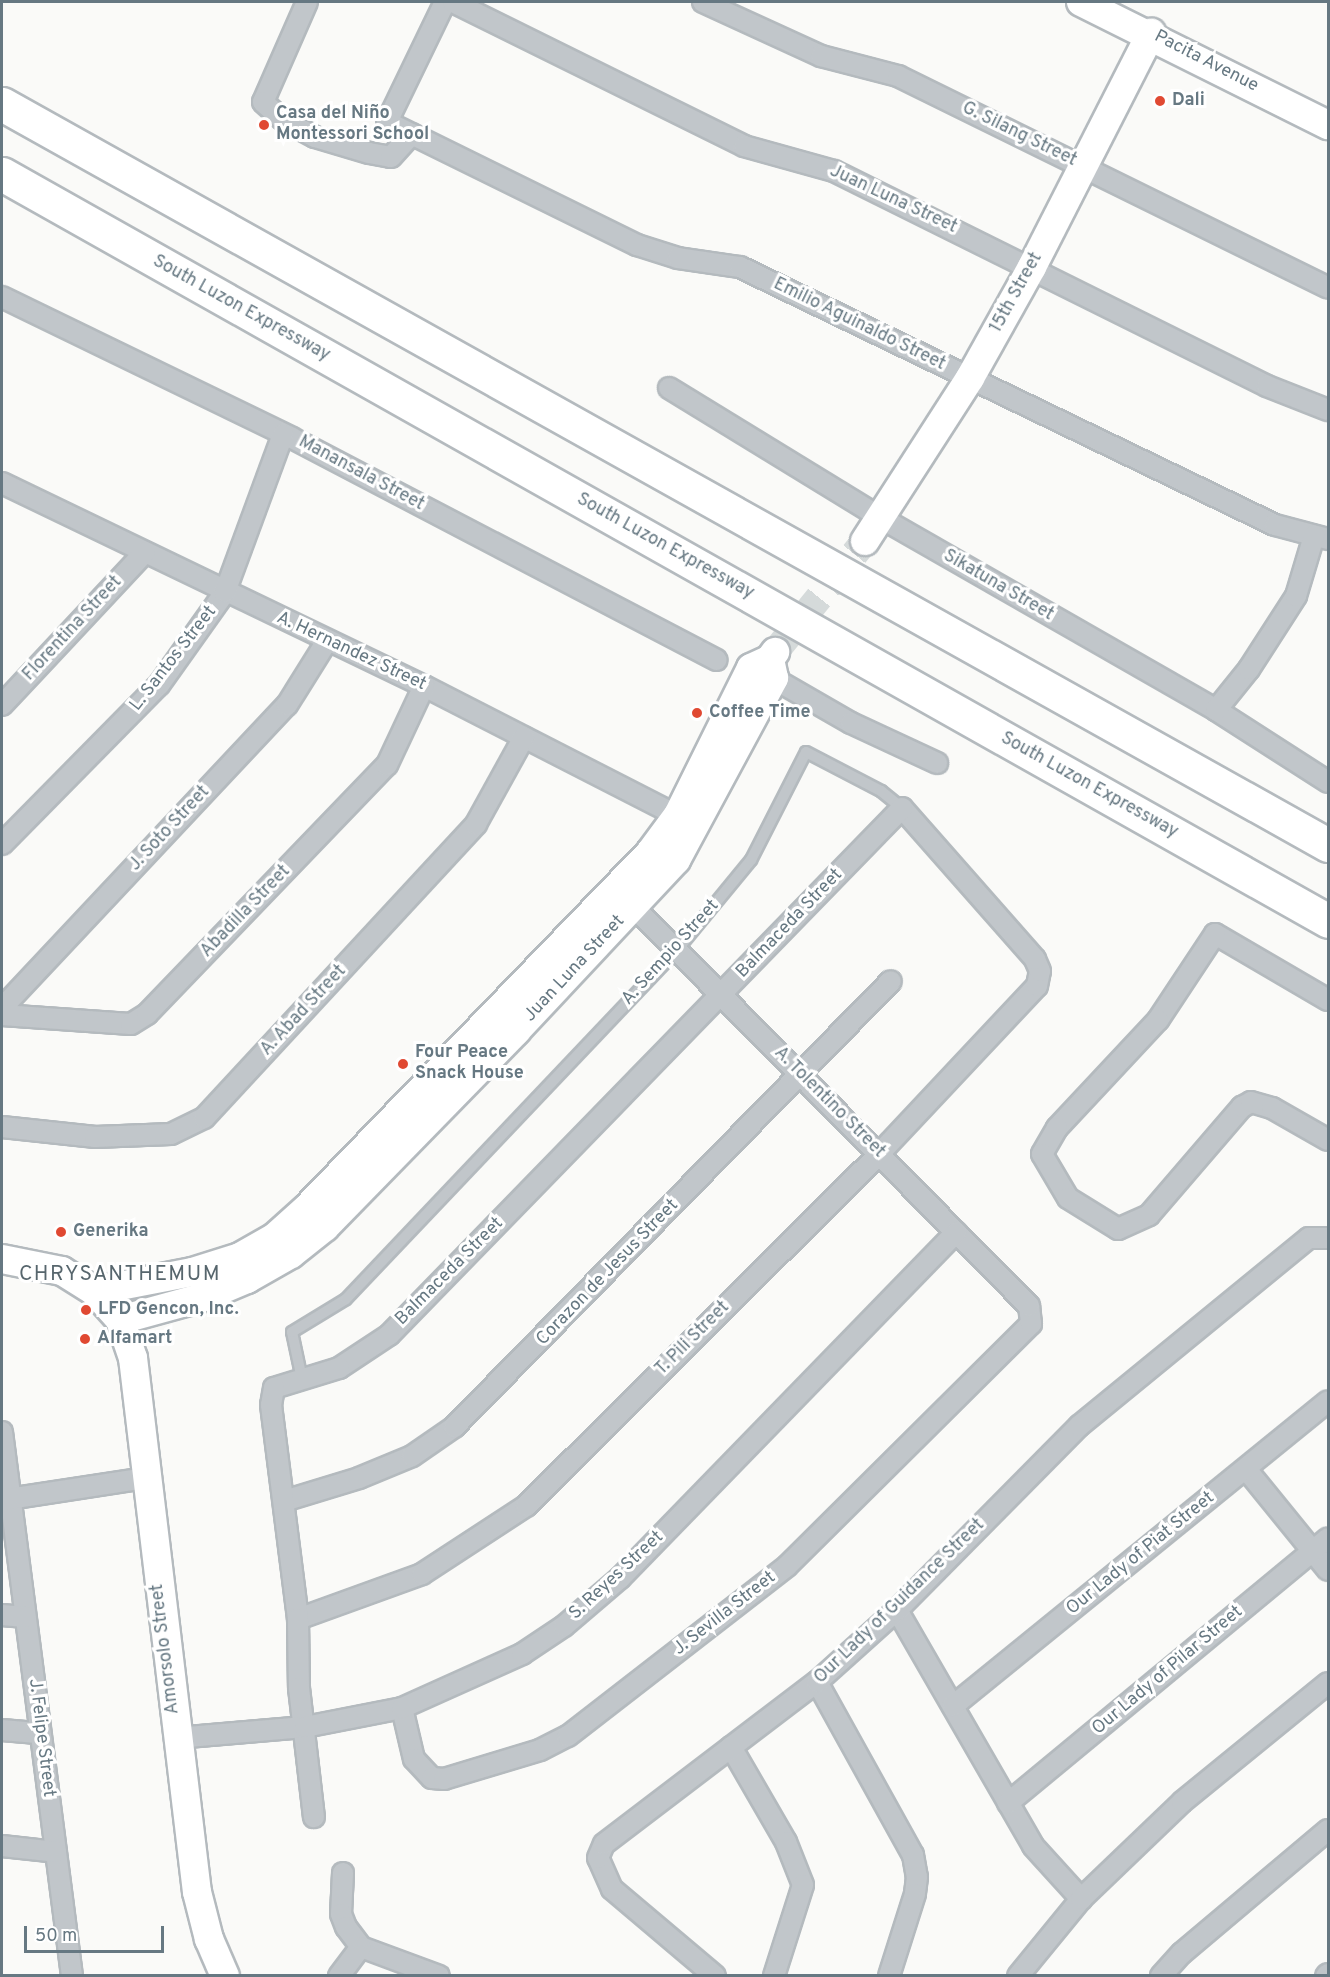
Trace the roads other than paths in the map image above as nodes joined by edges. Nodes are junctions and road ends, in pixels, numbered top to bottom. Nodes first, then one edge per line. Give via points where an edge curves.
1 (307, 2) edge
2 (445, 2) edge
3 (453, 2) edge
4 (703, 2) edge
5 (1081, 2) edge
6 (1151, 33) junction
7 (2, 104) edge
8 (1329, 125) edge
9 (412, 134) junction
10 (1084, 166) junction
11 (2, 174) edge
12 (1032, 267) junction
13 (1329, 288) edge
14 (2, 297) edge
15 (970, 378) junction
16 (669, 388) dead end
17 (1329, 410) edge
18 (283, 434) junction
19 (4, 490) edge
20 (881, 518) junction
21 (1321, 537) edge
22 (865, 541) tunnel mouth
23 (145, 552) junction
24 (225, 592) junction
25 (327, 641) junction
26 (716, 660) dead end
27 (768, 664) joint
28 (424, 686) junction
29 (2, 705) edge
30 (1216, 710) junction
31 (524, 737) junction
32 (937, 763) dead end
33 (1329, 782) edge
34 (902, 808) junction
35 (688, 821) junction
36 (2, 844) edge
37 (1329, 844) edge
38 (625, 898) junction
39 (1329, 921) edge
40 (677, 950) junction
41 (891, 981) dead end
42 (1037, 986) joint
43 (722, 996) junction
44 (1329, 1000) edge
45 (2, 1008) edge
46 (2, 1015) edge
47 (801, 1075) junction
48 (2, 1127) edge
49 (1329, 1140) edge
50 (879, 1153) junction
51 (956, 1232) junction
52 (1329, 1238) edge
53 (283, 1245) junction
54 (2, 1259) edge
55 (94, 1291) junction
56 (120, 1320) junction
57 (1031, 1324) joint
58 (302, 1379) junction
59 (1329, 1401) edge
60 (2, 1432) edge
61 (1246, 1469) junction
62 (146, 1478) junction
63 (6, 1500) edge
64 (284, 1501) junction
65 (1329, 1538) edge
66 (1312, 1551) junction
67 (1329, 1570) edge
68 (897, 1610) junction
69 (2, 1615) edge
70 (25, 1617) junction
71 (298, 1619) junction
72 (817, 1682) junction
73 (1329, 1683) edge
74 (953, 1706) junction
75 (402, 1708) junction
76 (305, 1727) junction
77 (2, 1730) edge
78 (40, 1733) junction
79 (176, 1738) junction
80 (731, 1747) junction
81 (1008, 1803) junction
82 (314, 1817) dead end
83 (1329, 1830) edge
84 (2, 1846) edge
85 (56, 1852) junction
86 (343, 1873) dead end
87 (1081, 1899) junction
88 (361, 1947) junction
89 (72, 1976) edge
90 (225, 1976) edge
91 (339, 1976) edge
92 (439, 1976) edge
93 (715, 1976) edge
94 (774, 1976) edge
95 (889, 1976) edge
96 (1018, 1976) edge
97 (1161, 1976) edge

1 - 9 street via 263,102 283,120 345,148 391,158
2 - 9 street, Emilio Aguinaldo Street via 387,122
3 - 12 street, Juan Luna Street via 744,146 834,171
4 - 10 street, G. Silang Street via 821,56 898,76
5 - 6 street, Pacita Avenue
6 - 8 street, Pacita Avenue
6 - 10 street, 15th Street
7 - 37 highway
9 - 15 street, Emilio Aguinaldo Street via 637,245 678,258 740,267
10 - 12 street, 15th Street
10 - 13 street, G. Silang Street
11 - 39 highway, South Luzon Expressway
12 - 15 street, 15th Street
12 - 17 street, Juan Luna Street via 1267,386
14 - 18 street, Manansala Street
15 - 20 street, 15th Street
15 - 21 street, Emilio Aguinaldo Street via 1275,525
16 - 20 street, Sikatuna Street
18 - 24 street, L. Santos Street
18 - 26 street, Manansala Street
19 - 23 street, A. Hernandez Street
20 - 22 street, 15th Street
20 - 30 street, Sikatuna Street
21 - 30 street via 1296,596 1249,669
23 - 24 street, A. Hernandez Street
23 - 29 street, Florentina Street
24 - 25 street, A. Hernandez Street
24 - 36 street, L. Santos Street via 159,685
25 - 28 street, A. Hernandez Street
25 - 45 street, J. Soto Street via 287,705
27 - 32 street via 851,723
27 - 35 street, Juan Luna Street
28 - 31 street, A. Hernandez Street
28 - 46 street, Abadilla Street via 387,765 147,1014 131,1024
30 - 33 street, Sikatuna Street
31 - 35 street, A. Hernandez Street
31 - 48 street, A. Abad Street via 476,824 204,1118 171,1134 95,1137
34 - 40 lane, A. Sempio Street via 881,791 806,752 751,860
34 - 42 street, A. Sempio Street via 1035,959 1040,971
34 - 43 street, Balmaceda Street
35 - 38 street, Juan Luna Street
38 - 40 street, A. Tolentino Street
38 - 53 street, Juan Luna Street
40 - 43 street, A. Tolentino Street
40 - 58 lane, A. Sempio Street via 346,1299 292,1332
41 - 47 street, Corazon de Jesus Street
42 - 50 street, T. Pili Street
43 - 47 street, A. Tolentino Street
43 - 58 street, Balmaceda Street via 388,1335 339,1368
44 - 49 street via 1215,933 1158,1020 1057,1128 1042,1154 1068,1198 1118,1229 1149,1215 1242,1107 1251,1102 1262,1103
47 - 50 street, A. Tolentino Street
47 - 64 street, Corazon de Jesus Street via 454,1427 412,1456 359,1478
50 - 51 street, A. Tolentino Street
50 - 71 street, T. Pili Street via 525,1506 422,1574
51 - 57 street, A. Tolentino Street via 1029,1306
51 - 75 street, S. Reyes Street via 612,1585 564,1626 522,1654
52 - 68 street, Our Lady of Guidance Street via 1309,1238 1079,1426
53 - 55 street, Juan Luna Street via 201,1269
53 - 56 street, Juan Luna Street via 247,1280 204,1297
54 - 55 street via 62,1271
55 - 56 street
56 - 62 street, Amorsolo Street via 133,1358 141,1401
57 - 75 street, J. Sevilla Street via 787,1566 568,1736 540,1750 444,1779 432,1778 414,1759
58 - 64 street, Balmaceda Street via 274,1388 271,1405
59 - 61 street, Our Lady of Piat Street
60 - 63 street, J. Felipe Street
61 - 66 street
61 - 74 street, Our Lady of Piat Street
62 - 63 street
62 - 79 street, Amorsolo Street
63 - 70 street, J. Felipe Street
64 - 71 street, Balmaceda Street
65 - 66 street, Our Lady of Pilar Street
66 - 67 street
66 - 81 street, Our Lady of Pilar Street
68 - 72 street, Our Lady of Guidance Street
68 - 74 street
69 - 70 street
70 - 78 street, J. Felipe Street
71 - 76 street, Balmaceda Street via 298,1689
72 - 80 street, Our Lady of Guidance Street
72 - 95 street via 913,1856 915,1894
73 - 87 street via 1182,1802
74 - 81 street
75 - 76 street, S. Reyes Street
76 - 79 street, S. Reyes Street
76 - 82 street, Balmaceda Street
77 - 78 street
78 - 85 street, J. Felipe Street
79 - 90 street, Amorsolo Street via 197,1893 209,1939
80 - 93 street, Our Lady of Guidance Street via 604,1844 598,1858 612,1889
80 - 94 street via 786,1842 803,1885 801,1902
81 - 87 street via 1033,1846
83 - 97 street via 1182,1953
84 - 85 street
85 - 89 street, J. Felipe Street
86 - 88 street via 341,1914
87 - 96 street
88 - 91 street
88 - 92 street

